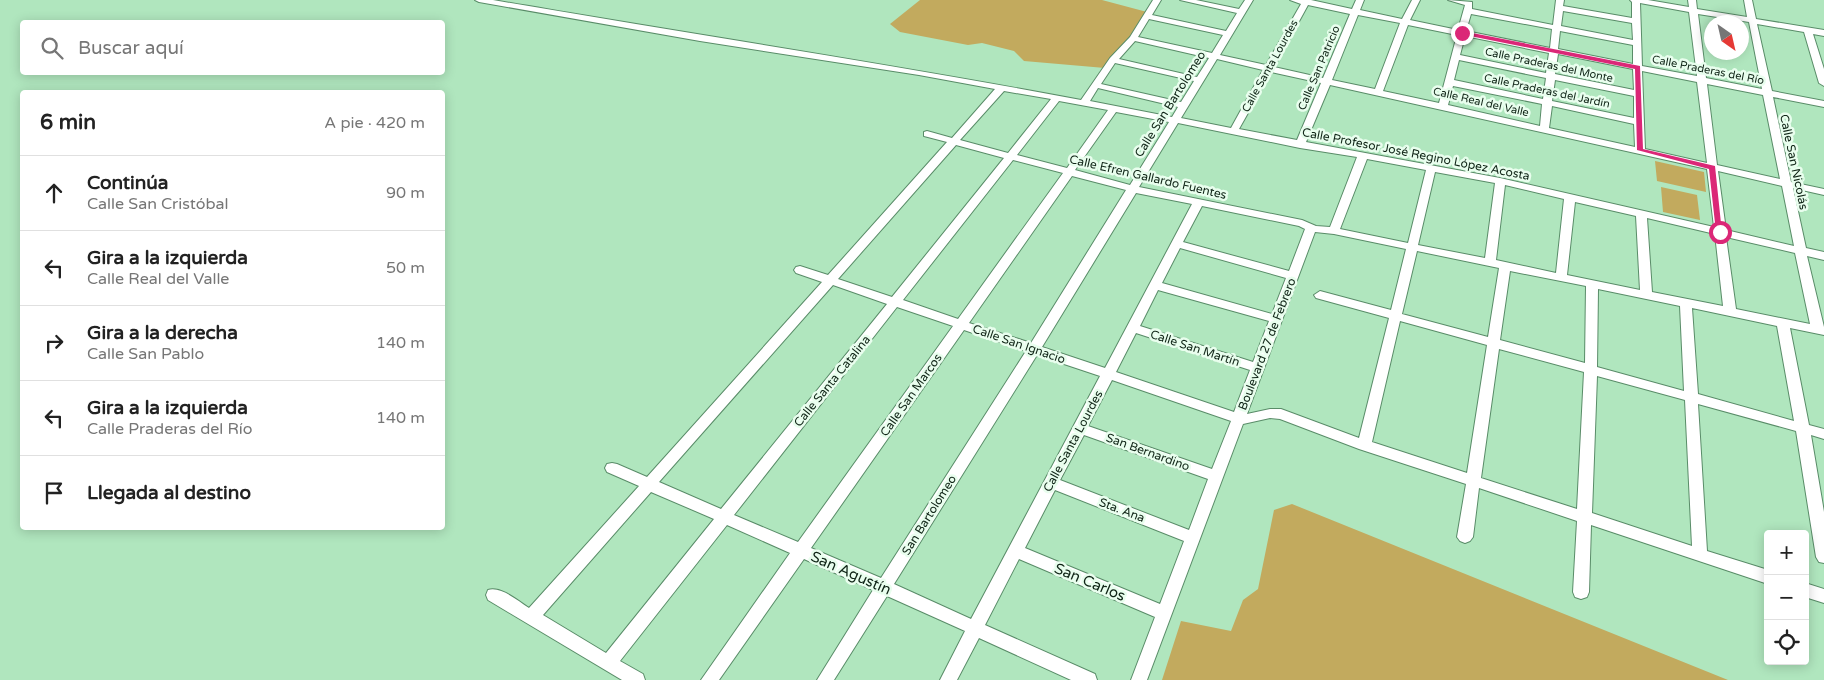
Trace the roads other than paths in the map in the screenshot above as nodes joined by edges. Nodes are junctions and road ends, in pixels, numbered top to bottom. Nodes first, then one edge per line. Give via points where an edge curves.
1 (479, 0) edge
2 (1157, 0) edge
3 (1184, 0) edge
4 (1249, 0) edge
5 (1294, 0) edge
6 (1360, 0) edge
7 (1416, 0) edge
8 (1452, 0) edge
9 (1635, 0) edge
10 (1748, 0) edge
11 (1307, 1) edge
12 (1560, 4) edge
13 (1467, 5) junction
14 (1692, 5) edge
15 (1242, 12) junction
16 (1355, 12) junction
17 (1146, 16) junction
18 (1636, 21) junction
19 (1752, 21) junction
20 (1405, 22) junction
21 (1557, 28) junction
22 (1808, 31) junction
23 (1462, 33) junction
24 (1824, 33) edge
25 (1229, 34) junction
26 (1133, 38) junction
27 (1637, 43) junction
28 (1555, 51) junction
29 (1214, 57) junction
30 (1456, 57) junction
31 (1113, 60) junction
32 (1638, 68) junction
33 (1270, 69) junction
34 (1551, 76) junction
35 (1200, 80) junction
36 (1702, 80) junction
37 (1326, 81) junction
38 (1450, 82) junction
39 (1824, 83) edge
40 (1096, 85) junction
41 (1001, 88) junction
42 (1378, 92) junction
43 (1767, 93) junction
44 (1638, 94) junction
45 (1056, 99) junction
46 (1548, 103) junction
47 (1083, 104) junction
48 (1824, 104) edge
49 (1184, 106) junction
50 (1443, 106) junction
51 (1114, 110) junction
52 (1175, 121) junction
53 (1639, 122) junction
54 (1544, 129) junction
55 (1233, 132) junction
56 (928, 134) dead end
57 (954, 141) junction
58 (1300, 145) junction
59 (1640, 150) junction
60 (1363, 156) junction
61 (1010, 157) junction
62 (1712, 168) junction
63 (1431, 169) junction
64 (1069, 172) junction
65 (1500, 181) junction
66 (1786, 184) junction
67 (1133, 189) junction
68 (1824, 192) edge
69 (1570, 197) junction
70 (1199, 201) junction
71 (1641, 214) junction
72 (1313, 229) junction
73 (1334, 231) junction
74 (1720, 232) junction
75 (1177, 244) junction
76 (1412, 248) junction
77 (1800, 250) junction
78 (1824, 256) edge
79 (1490, 264) junction
80 (1505, 266) junction
81 (800, 270) dead end
82 (1293, 276) junction
83 (1562, 278) junction
84 (831, 280) junction
85 (1592, 284) junction
86 (1155, 285) junction
87 (1320, 295) dead end
88 (1646, 295) junction
89 (895, 302) junction
90 (1686, 303) junction
91 (1730, 312) junction
92 (1396, 314) junction
93 (1276, 319) junction
94 (1783, 322) junction
95 (961, 324) junction
96 (1133, 328) junction
97 (1820, 330) edge
98 (1494, 342) junction
99 (1034, 349) junction
100 (1257, 368) junction
101 (1591, 370) junction
102 (1108, 374) junction
103 (1692, 397) junction
104 (1238, 418) junction
105 (1080, 428) junction
106 (1803, 430) junction
107 (1824, 434) edge
108 (1364, 445) junction
109 (612, 468) dead end
110 (1216, 476) junction
111 (1473, 481) junction
112 (1051, 483) junction
113 (649, 484) junction
114 (724, 516) junction
115 (1585, 516) junction
116 (1465, 537) dead end
117 (1193, 538) junction
118 (801, 550) junction
119 (1016, 551) junction
120 (1700, 555) junction
121 (1824, 557) edge
122 (1764, 576) edge
123 (884, 587) junction
124 (1809, 591) edge
125 (1581, 592) dead end
126 (494, 595) dead end
127 (1824, 596) edge
128 (1164, 613) junction
129 (531, 617) junction
130 (975, 629) junction
131 (608, 663) junction
132 (637, 680) edge
133 (708, 680) edge
134 (825, 680) edge
135 (948, 680) edge
136 (1089, 680) edge
137 (1139, 680) edge

1 - 41 street, Calle Profesor José Regino López Acosta
2 - 17 street
3 - 15 street
4 - 15 street, Calle San Bartolomeo
5 - 11 street, Calle Praderas del Río
6 - 16 street, Calle San Patricio
7 - 20 street
8 - 13 street
9 - 14 street
9 - 18 street
10 - 19 street, Calle San Nicolás
11 - 16 street, Calle Praderas del Río
11 - 33 street, Calle Santa Lourdes
12 - 18 street
12 - 21 street
13 - 21 street
13 - 23 street
14 - 19 street
14 - 36 street
15 - 25 street, Calle San Bartolomeo
16 - 20 street, Calle Praderas del Río
16 - 37 street, Calle San Patricio
17 - 25 street
17 - 26 street
18 - 27 street
19 - 22 street
19 - 43 street, Calle San Nicolás
20 - 23 street, Calle Praderas del Río
20 - 42 street
21 - 27 street
21 - 28 street
22 - 24 street
22 - 39 street
23 - 28 street, Calle Praderas del Río
23 - 30 street
25 - 29 street, Calle San Bartolomeo
26 - 29 street, Calle Real del Valle
26 - 31 street
27 - 32 street
28 - 32 street, Calle Praderas del Río
28 - 34 street
29 - 33 street, Calle Real del Valle
29 - 35 street, Calle San Bartolomeo
30 - 34 street, Calle Praderas del Monte
30 - 38 street
31 - 35 street
31 - 40 street
32 - 36 street, Calle Praderas del Río
32 - 44 street
33 - 37 street, Calle Real del Valle
33 - 55 street, Calle Santa Lourdes
34 - 44 street, Calle Praderas del Monte
34 - 46 street
35 - 49 street, Calle San Bartolomeo
36 - 43 street, Calle Praderas del Río
36 - 62 street
37 - 42 street, Calle Real del Valle
37 - 58 street, Calle San Patricio
38 - 46 street, Calle Praderas del Jardín
38 - 50 street
40 - 47 street
40 - 49 street
41 - 45 street, Calle Profesor José Regino López Acosta
41 - 57 street
42 - 50 street, Calle Real del Valle
43 - 48 street, Calle Praderas del Río
43 - 66 street, Calle San Nicolás
44 - 53 street
45 - 47 street, Calle Profesor José Regino López Acosta
45 - 61 street, Calle Santa Catalina
46 - 53 street, Calle Praderas del Jardín
46 - 54 street
47 - 51 street, Calle Profesor José Regino López Acosta
49 - 52 street, Calle San Bartolomeo
50 - 54 street, Calle Real del Valle
51 - 52 street, Calle Profesor José Regino López Acosta
51 - 64 street, Calle San Marcos
52 - 55 street, Calle Profesor José Regino López Acosta
52 - 67 street, Calle San Bartolomeo
53 - 59 street
54 - 59 street, Calle Real del Valle
55 - 58 street, Calle Profesor José Regino López Acosta
56 - 57 street, Calle Efren Gallardo Fuentes
57 - 61 street, Calle Efren Gallardo Fuentes
57 - 84 street
58 - 60 street, Calle Profesor José Regino López Acosta
59 - 62 street, Calle Real del Valle
60 - 63 street, Calle Profesor José Regino López Acosta
60 - 73 street
61 - 64 street, Calle Efren Gallardo Fuentes
61 - 89 street, Calle Santa Catalina
62 - 66 street, Calle Real del Valle
62 - 74 street
63 - 65 street, Calle Profesor José Regino López Acosta
63 - 76 street
64 - 67 street, Calle Efren Gallardo Fuentes
64 - 95 street, Calle San Marcos
65 - 69 street, Calle Profesor José Regino López Acosta
65 - 79 street
66 - 68 street, Calle Real del Valle
66 - 77 street, Calle San Nicolás
67 - 70 street, Calle Efren Gallardo Fuentes
67 - 99 street, Calle San Bartolomeo
69 - 71 street, Calle Profesor José Regino López Acosta
69 - 83 street
70 - 72 street, Calle Efren Gallardo Fuentes via 1302,223
70 - 75 street, Calle Santa Lourdes
71 - 74 street, Calle Profesor José Regino López Acosta
71 - 88 street
72 - 73 street, Calle Efren Gallardo Fuentes
72 - 82 street, Boulevard 27 de Febrero
73 - 76 street, Calle Efren Gallardo Fuentes
74 - 77 street, Calle Profesor José Regino López Acosta
74 - 91 street
75 - 82 street
75 - 86 street, Calle Santa Lourdes
76 - 79 street, Calle Efren Gallardo Fuentes
76 - 92 street
77 - 78 street, Calle Profesor José Regino López Acosta
77 - 97 street, Calle San Nicolás
79 - 80 street, Calle Efren Gallardo Fuentes
80 - 83 street, Calle Efren Gallardo Fuentes
80 - 98 street
81 - 84 street, Calle San Ignacio
82 - 93 street, Boulevard 27 de Febrero
83 - 85 street, Calle Efren Gallardo Fuentes
84 - 89 street, Calle San Ignacio
84 - 113 street
85 - 88 street, Calle Efren Gallardo Fuentes
85 - 101 street
86 - 93 street
86 - 96 street, Calle Santa Lourdes
87 - 92 street
88 - 90 street, Calle Efren Gallardo Fuentes
89 - 95 street, Calle San Ignacio
89 - 114 street, Calle Santa Catalina
90 - 91 street, Calle Efren Gallardo Fuentes
90 - 103 street
91 - 94 street, Calle Efren Gallardo Fuentes
92 - 98 street
92 - 108 street
93 - 100 street, Boulevard 27 de Febrero
94 - 97 street, Calle Efren Gallardo Fuentes
94 - 106 street
95 - 99 street, Calle San Ignacio
95 - 118 street, Calle San Marcos
96 - 100 street, Calle San Martín
96 - 102 street, Calle Santa Lourdes
98 - 101 street
98 - 111 street
99 - 102 street, Calle San Ignacio
99 - 123 street, San Bartolomeo
100 - 104 street, Boulevard 27 de Febrero
101 - 103 street
101 - 115 street
102 - 104 street, Calle San Ignacio
102 - 105 street, Calle Santa Lourdes
103 - 106 street
103 - 120 street
104 - 108 street via 1249,420 1276,413
104 - 110 street, Boulevard 27 de Febrero
105 - 110 street, San Bernardino
105 - 112 street, Calle Santa Lourdes
106 - 107 street
106 - 121 street
108 - 111 street
109 - 113 street, San Agustín
110 - 117 street, Boulevard 27 de Febrero
111 - 115 street
111 - 116 street
112 - 117 street, Sta. Ana
112 - 119 street, Calle Santa Lourdes
113 - 114 street, San Agustín
113 - 129 street
114 - 118 street, San Agustín
114 - 131 street, Calle Santa Catalina
115 - 120 street
115 - 125 street
117 - 128 street, Boulevard 27 de Febrero
118 - 123 street, San Agustín
118 - 133 street, Calle San Marcos
119 - 128 street, San Carlos
119 - 130 street, Calle Santa Lourdes
120 - 122 street
123 - 130 street, San Agustín
123 - 134 street, San Bartolomeo
124 - 127 street
126 - 129 street
128 - 137 street, Boulevard 27 de Febrero
129 - 131 street
130 - 135 street, Calle Santa Lourdes
130 - 136 street, San Agustín
131 - 132 street

